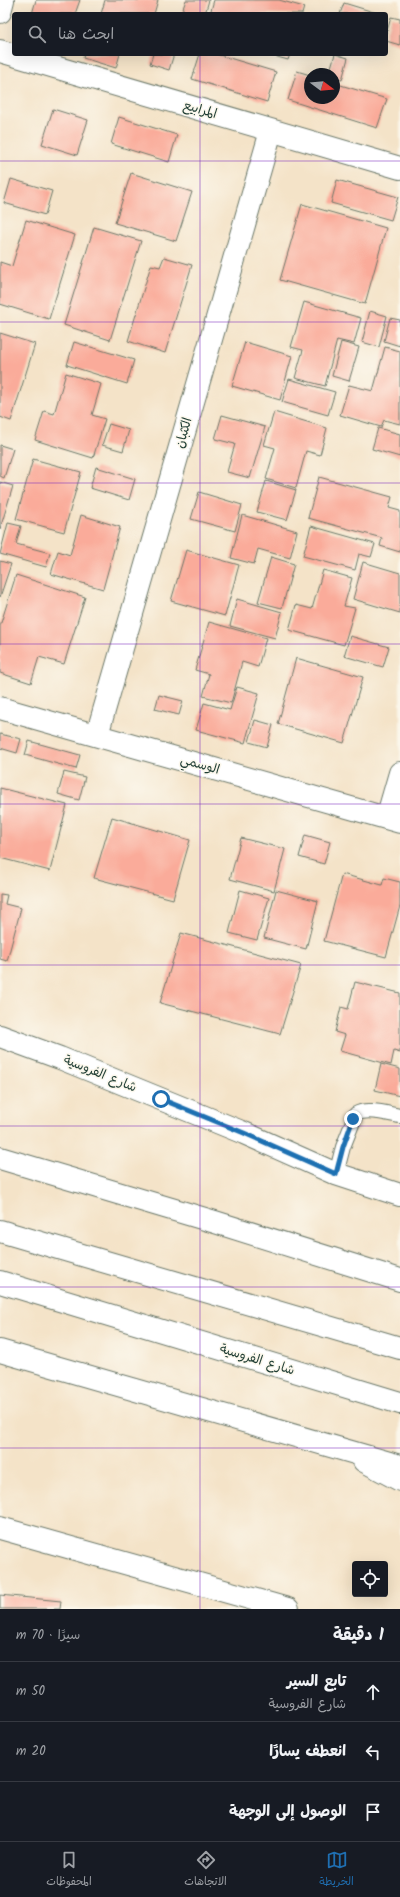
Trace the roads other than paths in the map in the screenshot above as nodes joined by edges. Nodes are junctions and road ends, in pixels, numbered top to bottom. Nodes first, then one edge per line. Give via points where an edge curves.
1 (3, 0) edge
2 (0, 12) edge
3 (0, 51) edge
4 (12, 55) edge
5 (17, 56) edge
6 (271, 131) junction
7 (400, 168) edge
8 (0, 708) edge
9 (97, 735) junction
10 (400, 773) edge
11 (394, 820) edge
12 (0, 1036) edge
13 (400, 1116) edge
14 (0, 1158) edge
15 (336, 1174) junction
16 (400, 1195) edge
17 (0, 1231) edge
18 (400, 1280) edge
19 (0, 1282) edge
20 (400, 1348) edge
21 (0, 1351) edge
22 (400, 1403) edge
23 (343, 1451) junction
24 (400, 1466) edge
25 (400, 1480) edge
26 (0, 1528) edge
27 (288, 1609) edge

1 - 2 main road
3 - 4 main road, المرابيع
5 - 6 main road, المرابيع
6 - 7 main road, المرابيع
6 - 9 main road, الكثبان
8 - 9 main road, الوسمي
9 - 11 main road, الوسمي
10 - 11 main road
12 - 15 main road, شارع الفروسية via 244,1133
13 - 15 lane via 370,1112 356,1114
14 - 18 main road
15 - 16 main road, شارع الفروسية
17 - 20 main road
19 - 22 main road, شارع الفروسية
21 - 23 main road
23 - 24 main road
23 - 25 main road
26 - 27 main road

